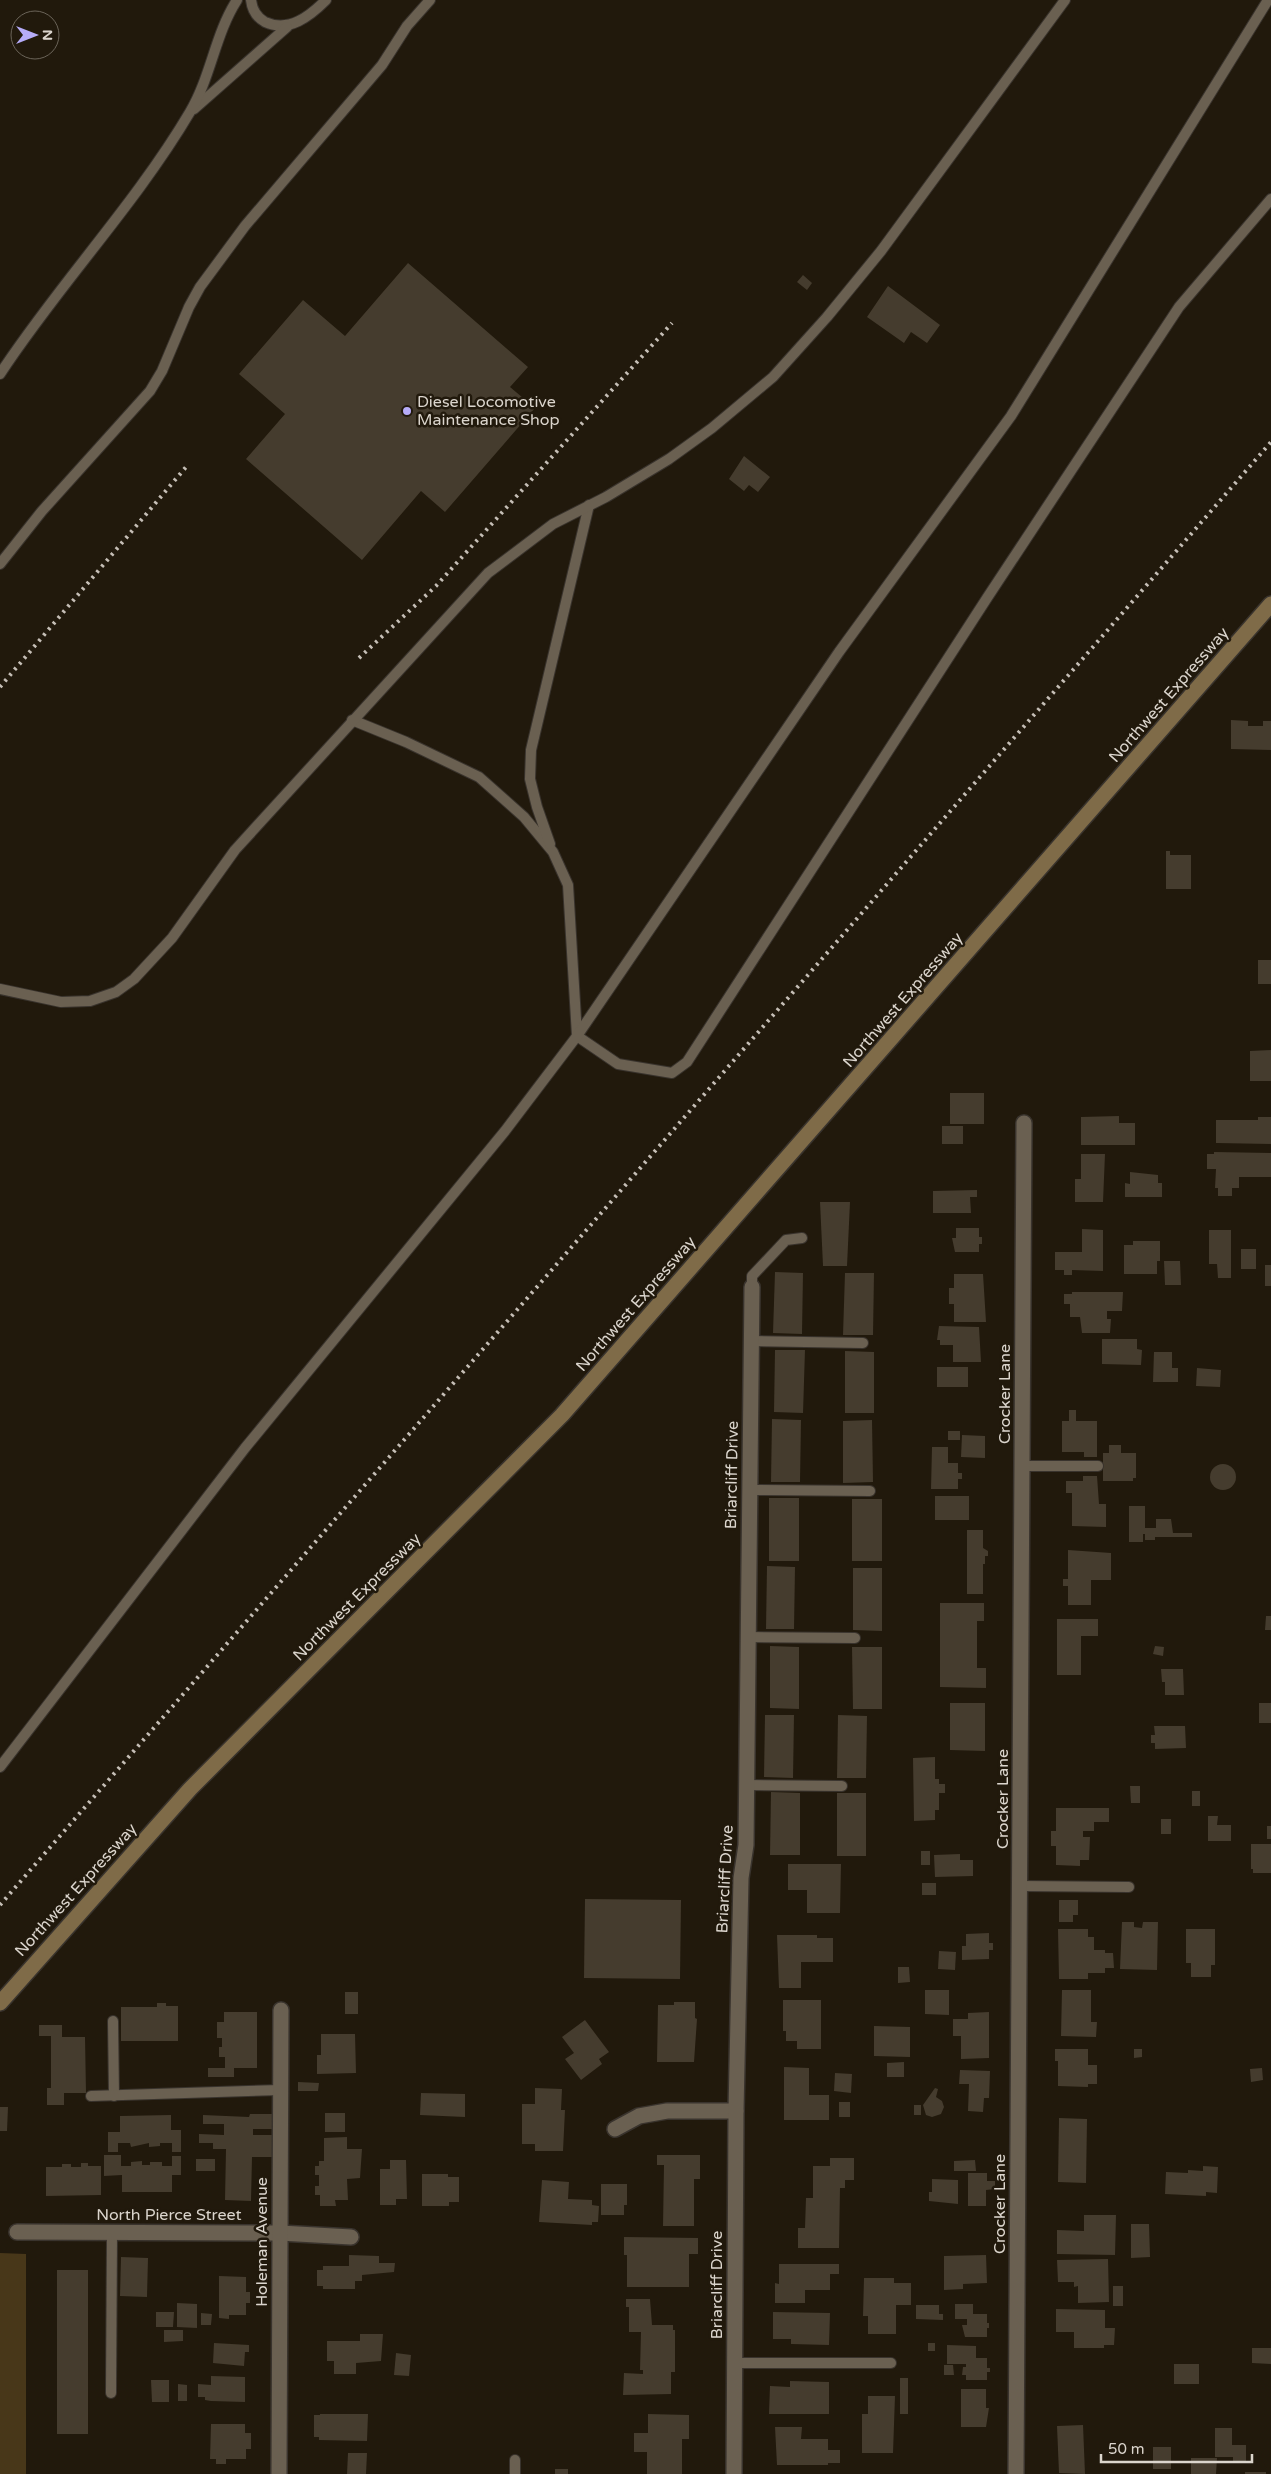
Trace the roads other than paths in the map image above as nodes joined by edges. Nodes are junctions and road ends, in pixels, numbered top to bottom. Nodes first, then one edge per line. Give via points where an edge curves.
1 (237, 0) edge
2 (251, 0) edge
3 (326, 0) edge
4 (430, 0) edge
5 (1065, 0) edge
6 (1268, 0) edge
7 (287, 27) junction
8 (191, 111) junction
9 (1271, 199) edge
10 (0, 374) edge
11 (589, 506) junction
12 (0, 564) edge
13 (1271, 604) edge
14 (352, 720) junction
15 (553, 852) junction
16 (0, 989) edge
17 (576, 1036) junction
18 (1024, 1123) dead end
19 (802, 1238) dead end
20 (752, 1287) joint
21 (751, 1341) junction
22 (863, 1343) dead end
23 (1022, 1466) junction
24 (1098, 1466) dead end
25 (750, 1490) junction
26 (870, 1491) dead end
27 (748, 1637) junction
28 (855, 1638) dead end
29 (0, 1767) edge
30 (746, 1786) junction
31 (842, 1786) dead end
32 (1020, 1886) junction
33 (1129, 1887) dead end
34 (0, 2003) edge
35 (282, 2010) dead end
36 (113, 2021) dead end
37 (280, 2090) junction
38 (91, 2096) dead end
39 (114, 2096) junction
40 (736, 2111) junction
41 (615, 2129) dead end
42 (17, 2232) dead end
43 (112, 2233) junction
44 (280, 2233) junction
45 (351, 2237) dead end
46 (734, 2363) junction
47 (891, 2363) dead end
48 (112, 2393) dead end
49 (515, 2460) dead end
50 (279, 2474) edge
51 (515, 2474) edge
52 (734, 2474) edge
53 (1016, 2474) edge

1 - 8 lane
2 - 7 lane via 252,8 260,19 273,26
3 - 7 lane via 314,13
4 - 12 lane via 407,26 382,65 245,226 200,287 162,372 150,391 42,511
5 - 11 lane via 881,251 773,377 712,428
6 - 17 lane via 1011,416 833,660
7 - 8 lane
8 - 10 lane via 160,158
9 - 17 lane via 1179,306 687,1062 672,1073 618,1064
11 - 14 lane via 553,524 488,572
11 - 15 lane via 531,750 530,779
13 - 34 main road, Northwest Expressway via 562,1415 190,1789
14 - 15 lane via 479,777 524,817
14 - 16 lane via 235,850 172,938 134,979 116,992 90,1000 61,1002
15 - 17 lane via 568,884
17 - 29 lane via 505,1131 245,1448
18 - 23 street, Crocker Lane
19 - 20 lane via 786,1240 752,1276
20 - 21 street, Briarcliff Drive
21 - 22 lane
21 - 25 street, Briarcliff Drive
23 - 24 lane
23 - 32 street, Crocker Lane
25 - 26 lane
25 - 27 street, Briarcliff Drive
27 - 28 lane
27 - 30 street, Briarcliff Drive
30 - 31 lane
30 - 40 street, Briarcliff Drive
32 - 33 lane
32 - 53 street, Crocker Lane
35 - 37 street, Holeman Avenue
36 - 39 lane
37 - 39 lane
37 - 44 street, Holeman Avenue
38 - 39 lane
40 - 41 street via 667,2111 639,2116
40 - 46 street, Briarcliff Drive
42 - 43 street, North Pierce Street
43 - 44 street, North Pierce Street
43 - 48 lane
44 - 45 street, North Pierce Street
44 - 50 street, Holeman Avenue
46 - 47 lane
46 - 52 street, Briarcliff Drive
49 - 51 lane

